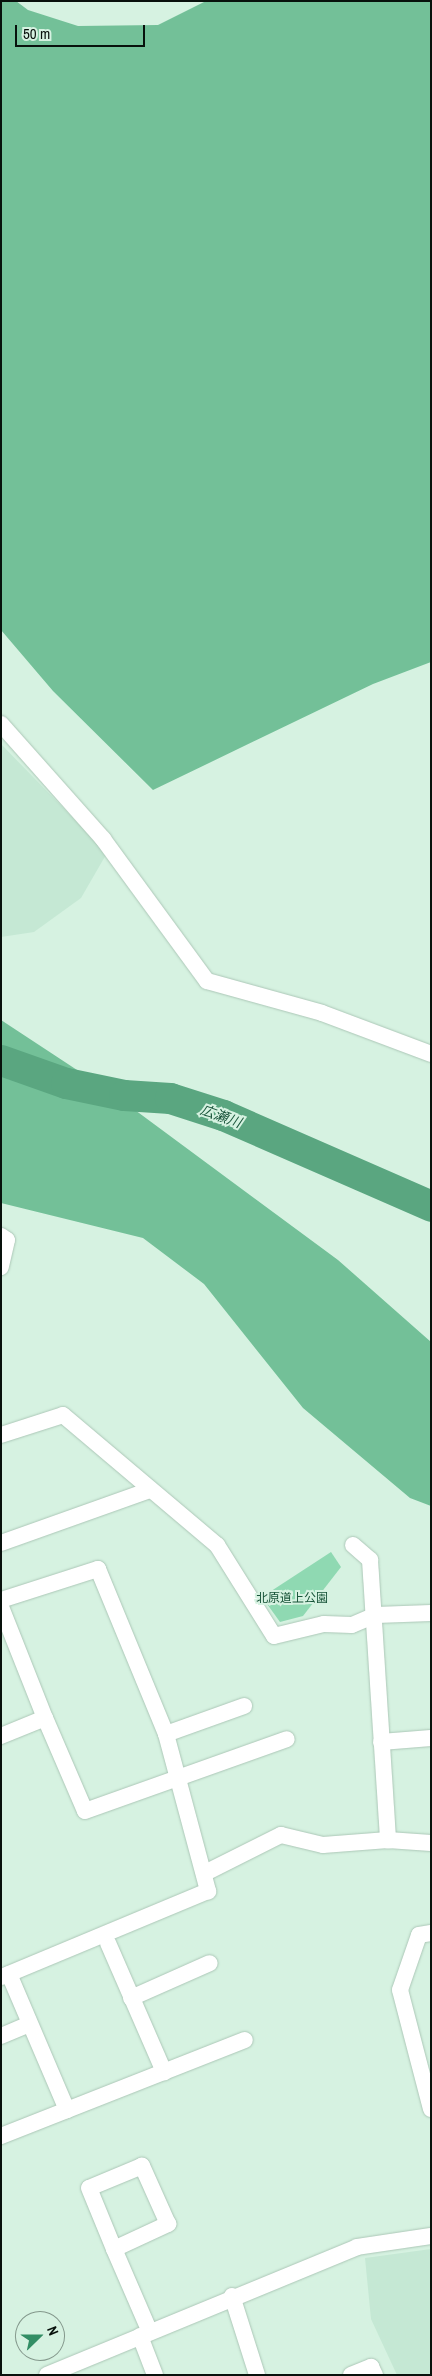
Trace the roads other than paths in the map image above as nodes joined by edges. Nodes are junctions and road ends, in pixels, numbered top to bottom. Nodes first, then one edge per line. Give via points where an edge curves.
1 (1, 724) edge
2 (431, 1054) edge
3 (1, 1236) edge
4 (1, 1267) edge
5 (1, 1435) edge
6 (150, 1490) junction
7 (1, 1543) edge
8 (353, 1545) dead end
9 (1, 1600) edge
10 (1, 1607) edge
11 (431, 1613) edge
12 (376, 1615) junction
13 (244, 1706) dead end
14 (45, 1718) junction
15 (166, 1734) junction
16 (1, 1736) edge
17 (431, 1738) edge
18 (288, 1739) dead end
19 (381, 1742) junction
20 (176, 1777) junction
21 (388, 1840) junction
22 (431, 1842) edge
23 (205, 1874) junction
24 (431, 1933) edge
25 (108, 1943) dead end
26 (210, 1963) dead end
27 (5, 1976) edge
28 (131, 1998) junction
29 (29, 2024) junction
30 (1, 2036) edge
31 (245, 2040) dead end
32 (164, 2072) junction
33 (431, 2109) edge
34 (67, 2110) junction
35 (1, 2136) edge
36 (431, 2236) edge
37 (114, 2249) junction
38 (232, 2296) junction
39 (145, 2334) junction
40 (47, 2375) edge
41 (155, 2375) edge
42 (257, 2375) edge
43 (351, 2375) edge
44 (375, 2375) edge

1 - 2 street via 104,840 207,981 322,1013
3 - 4 street via 7,1240
5 - 6 street via 63,1415
6 - 7 street
6 - 12 street via 217,1545 274,1636 324,1624 352,1625
8 - 12 street via 370,1560
9 - 15 street via 98,1569
10 - 14 street
11 - 12 street
12 - 19 street
13 - 15 street
14 - 16 street
14 - 20 street via 85,1811
15 - 20 street
17 - 19 street
18 - 20 street
19 - 21 street
20 - 23 street
21 - 22 street
21 - 23 street via 323,1845 281,1835
23 - 27 street via 208,1891
24 - 33 street via 419,1935 400,1990
25 - 28 street
26 - 28 street
27 - 29 street
28 - 32 street
29 - 30 street
29 - 34 street
31 - 32 street
32 - 34 street
34 - 35 street
36 - 38 street via 357,2247
37 - 37 street via 89,2188 142,2166 168,2224
37 - 39 street
38 - 39 street
38 - 42 street
39 - 40 street
39 - 41 street
43 - 44 street via 371,2367

